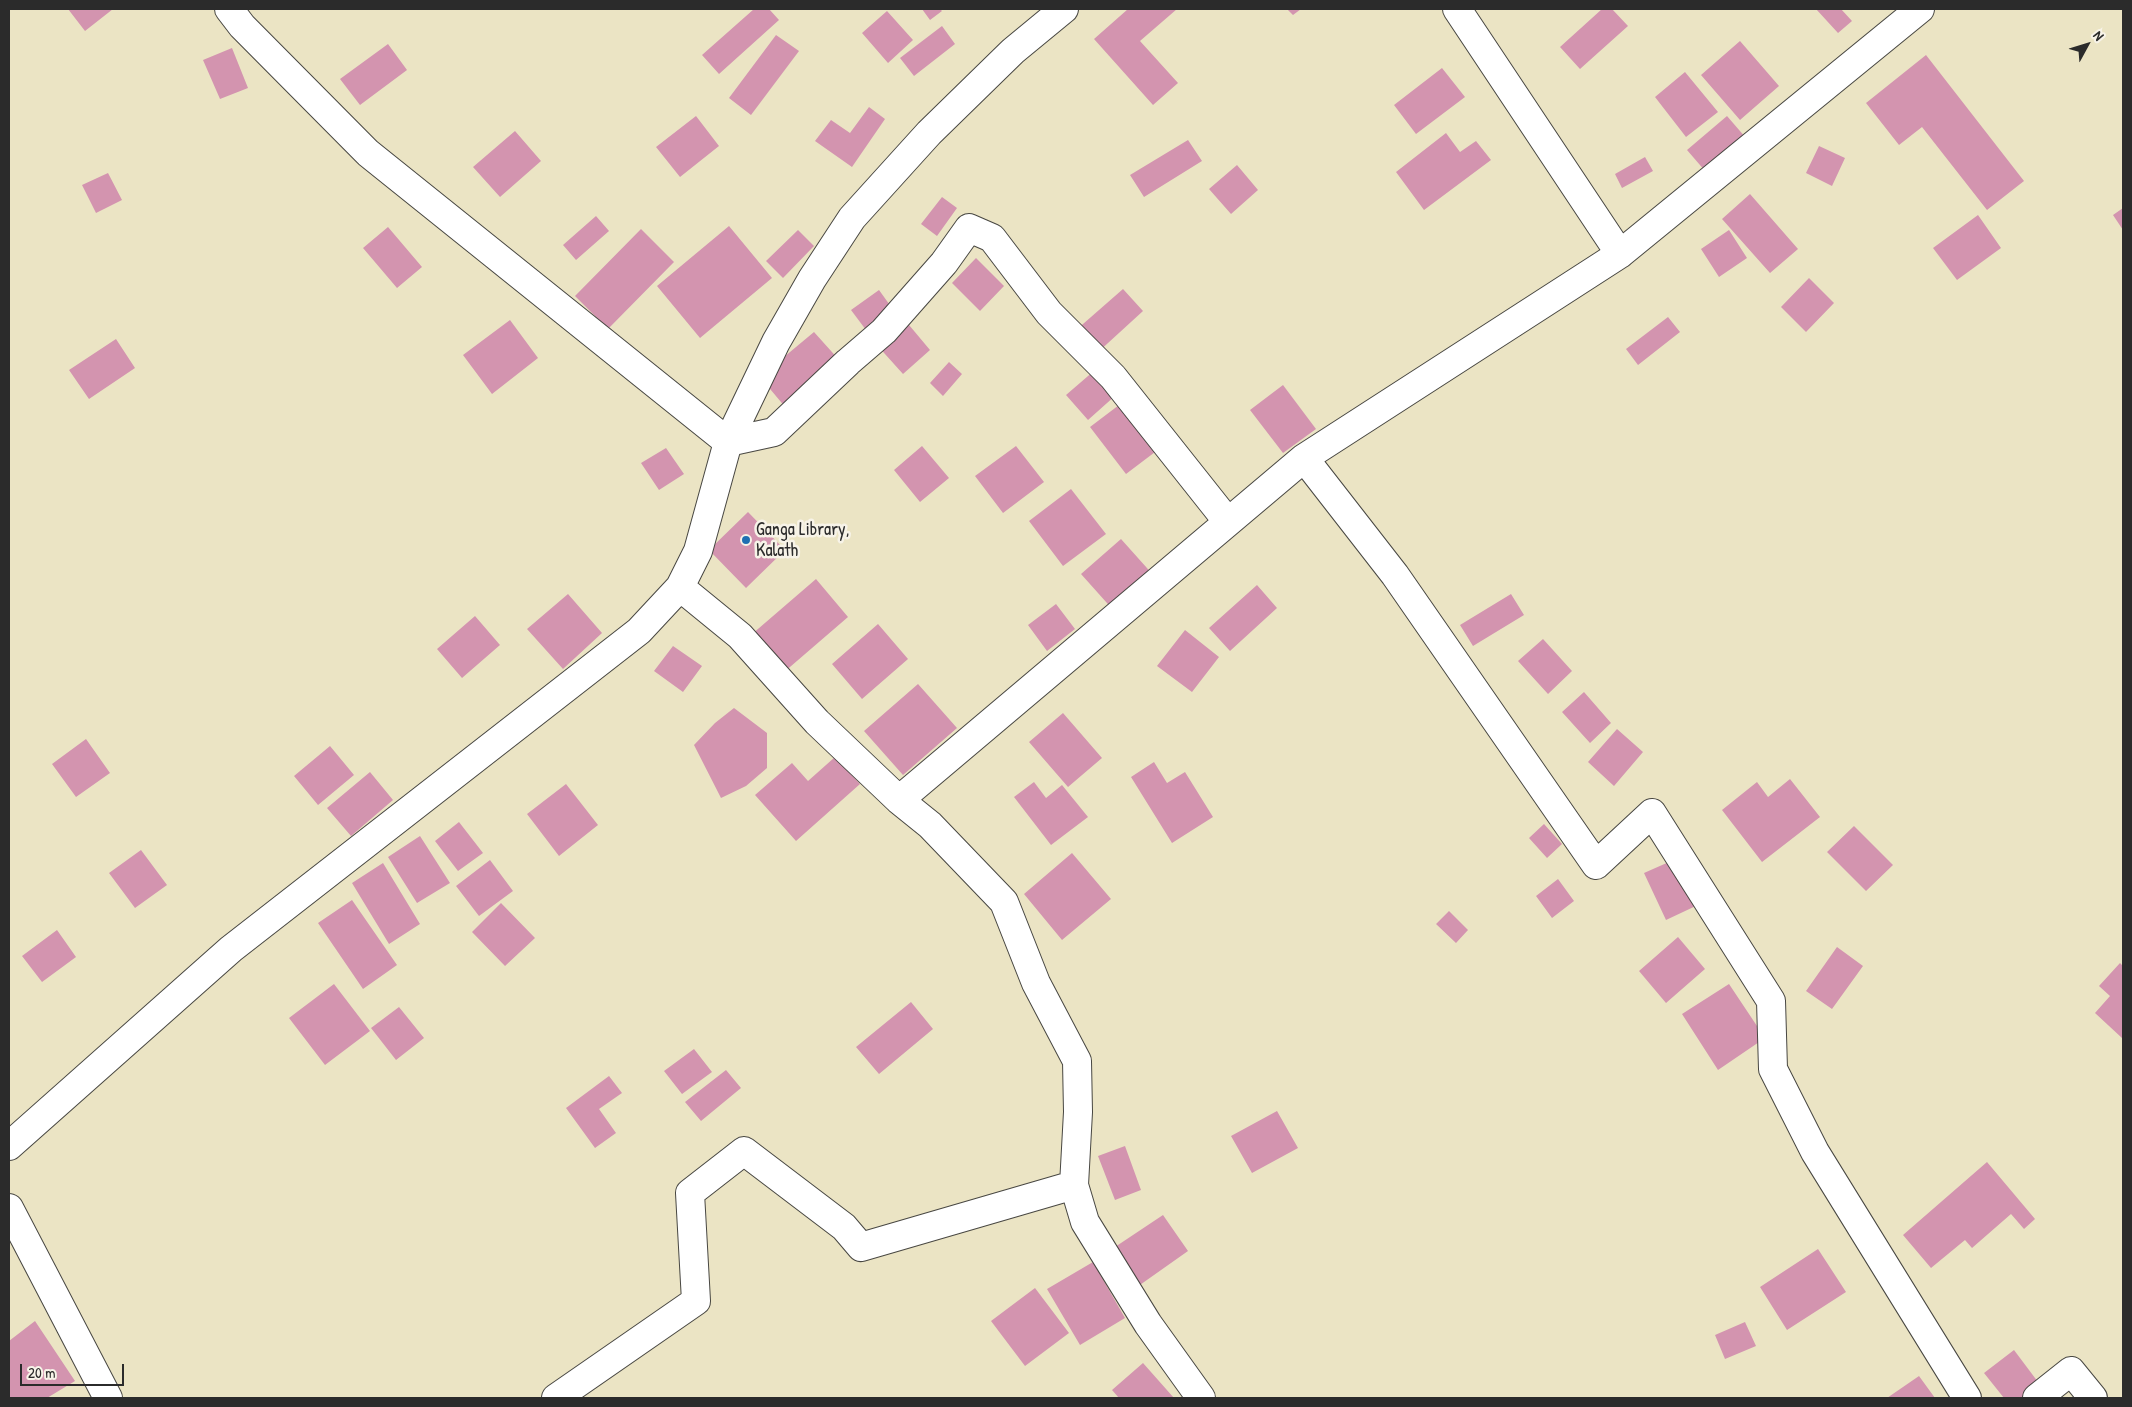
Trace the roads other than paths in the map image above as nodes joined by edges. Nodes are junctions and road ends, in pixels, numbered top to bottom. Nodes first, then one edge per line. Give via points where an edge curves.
1 (229, 9) edge
2 (1064, 9) edge
3 (1457, 9) edge
4 (1920, 9) edge
5 (1620, 254) junction
6 (728, 442) junction
7 (1304, 458) junction
8 (1228, 522) junction
9 (680, 587) junction
10 (899, 800) junction
11 (9, 1146) edge
12 (1074, 1185) junction
13 (9, 1208) edge
14 (108, 1398) edge
15 (556, 1398) edge
16 (1201, 1398) edge
17 (1966, 1398) edge
18 (2036, 1398) edge
19 (2093, 1398) edge

1 - 6 street via 368,153
2 - 6 street via 1013,51 929,133 852,218 776,342
3 - 5 street
4 - 5 street
5 - 7 street
6 - 8 street via 774,432 884,331 944,263 969,228 992,238 1049,313 1113,377
6 - 9 street via 698,551
7 - 8 street
7 - 17 street via 1395,574 1596,865 1652,813 1771,1000 1773,1069 1815,1152
8 - 10 street
9 - 10 street via 740,636 817,722
9 - 11 street via 639,631 231,949
10 - 12 street via 930,825 1004,902 1036,983 1076,1061 1078,1112
12 - 15 street via 860,1247 844,1227 744,1151 690,1193 696,1301
12 - 16 street via 1085,1222 1148,1324
13 - 14 street
18 - 19 street via 2071,1371

